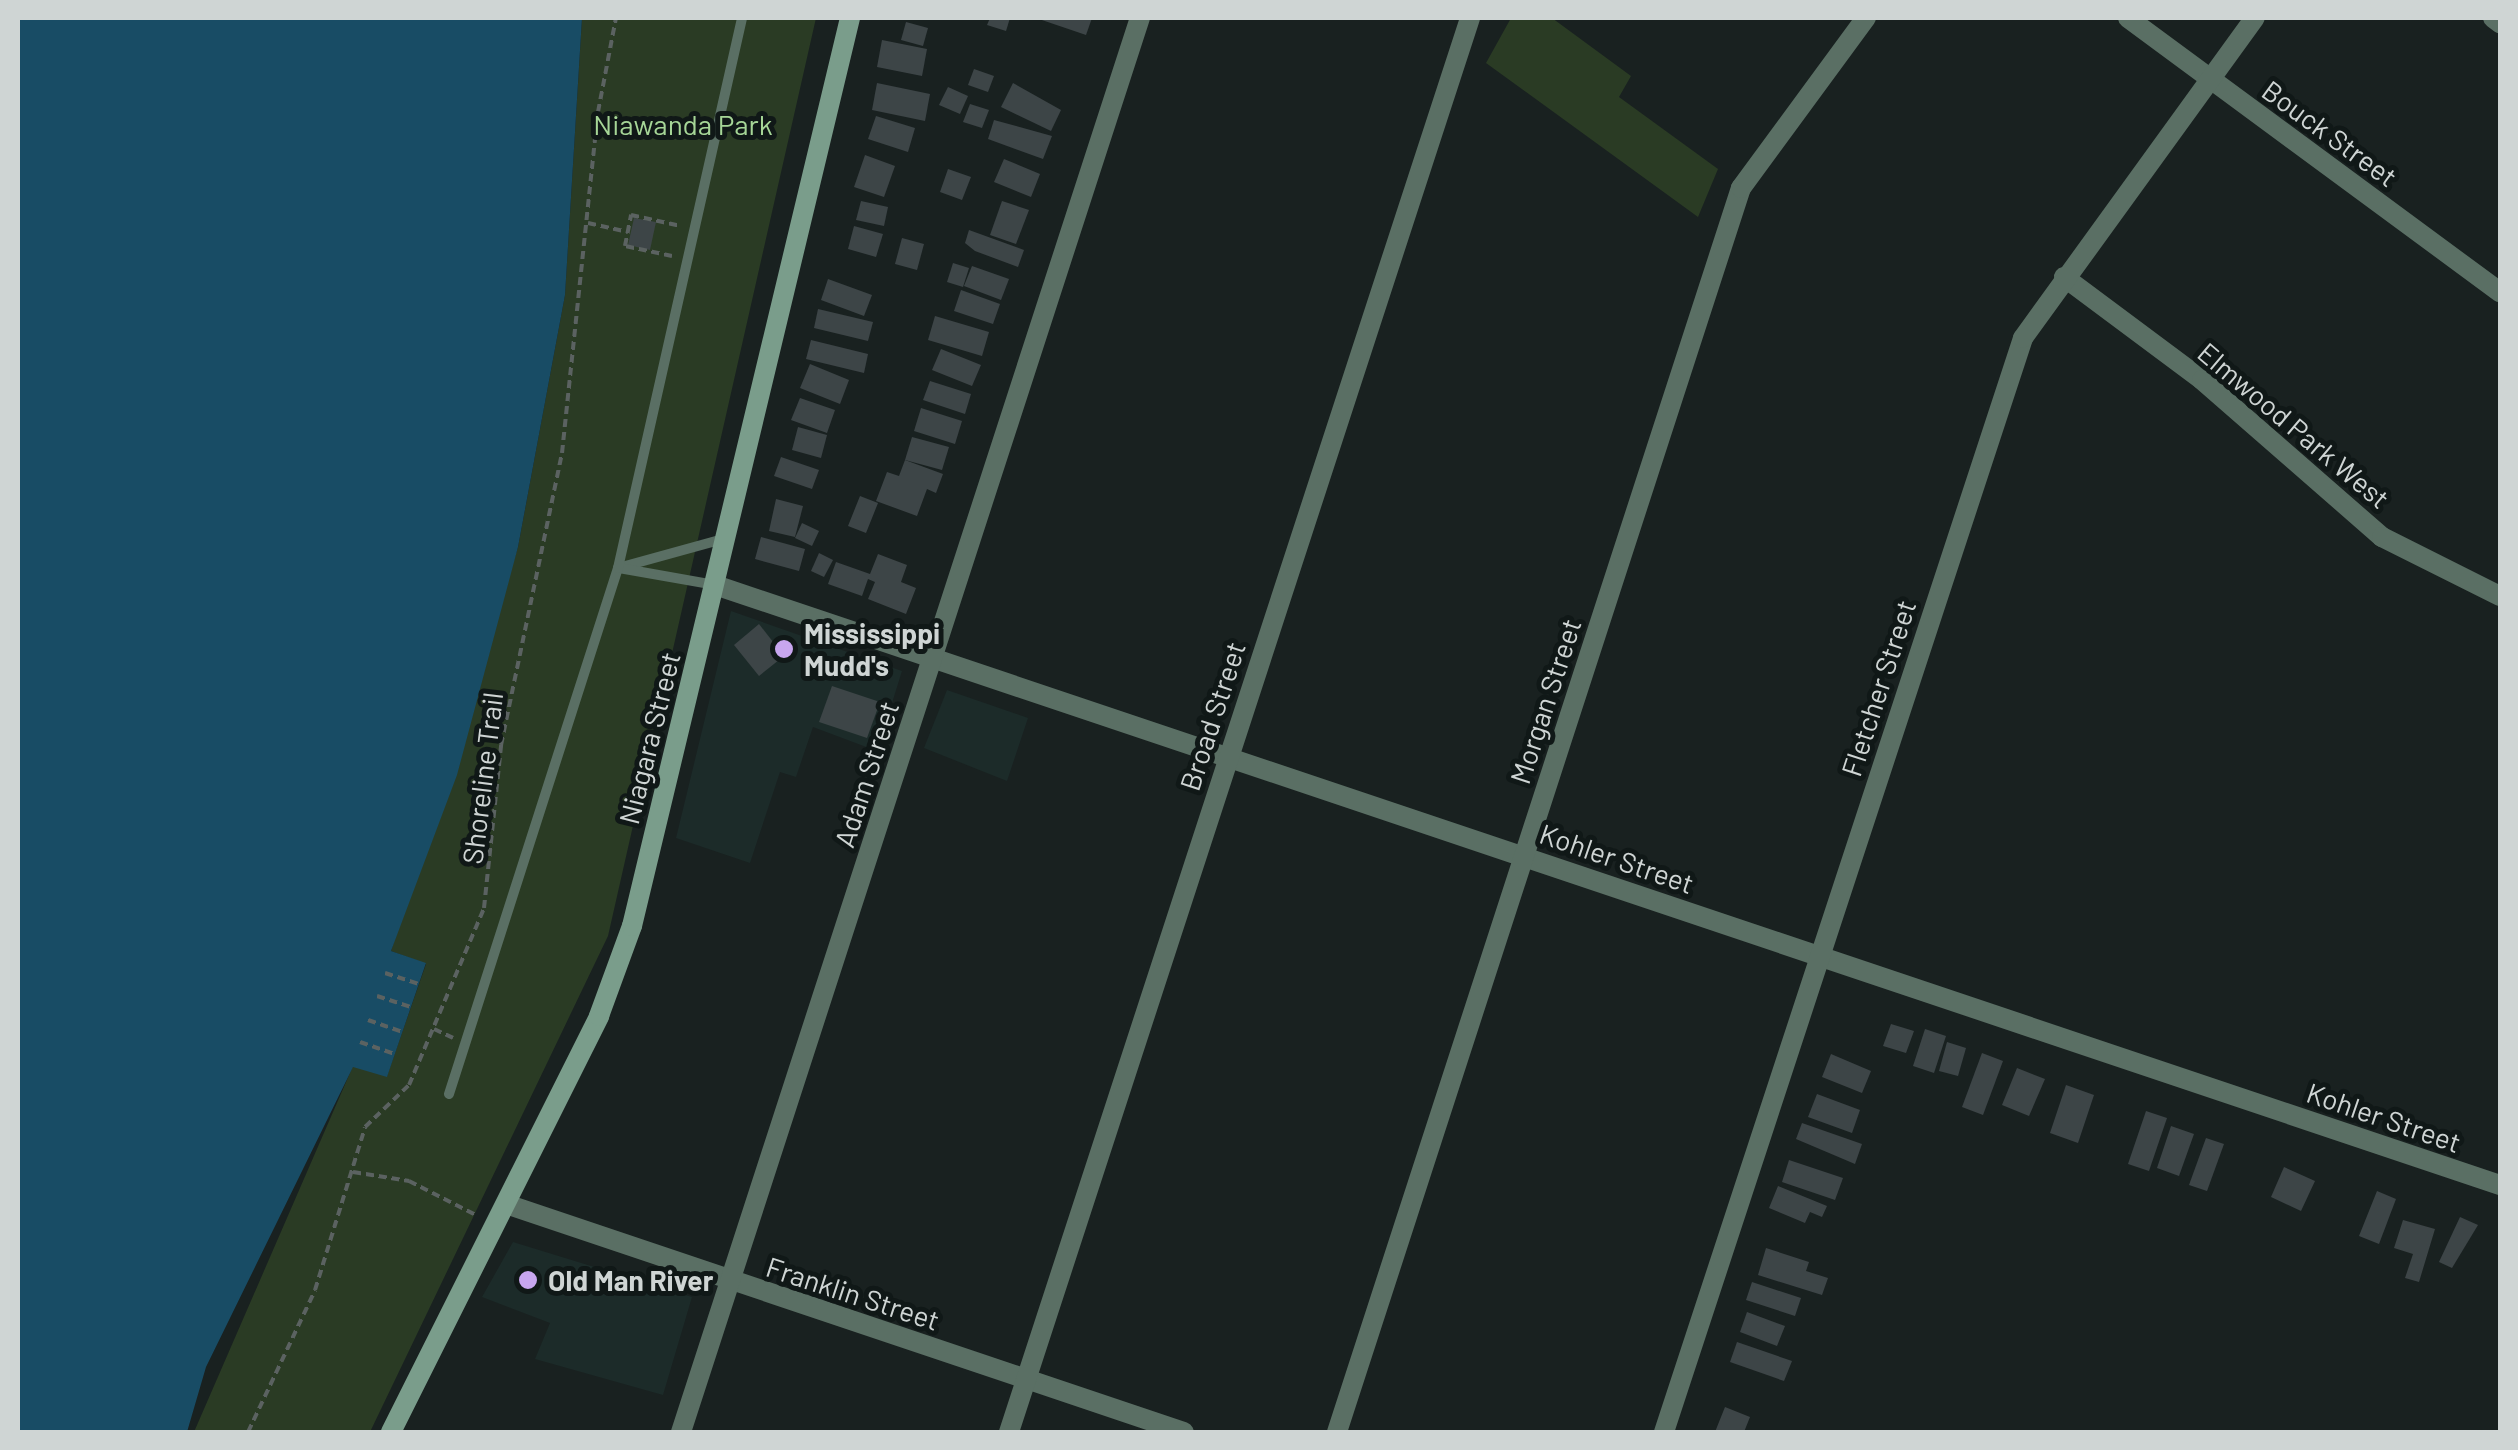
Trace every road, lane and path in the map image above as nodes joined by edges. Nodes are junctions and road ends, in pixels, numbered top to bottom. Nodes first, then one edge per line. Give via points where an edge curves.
1 (616, 18) edge
2 (742, 18) edge
3 (850, 18) edge
4 (1140, 18) edge
5 (1470, 18) edge
6 (1866, 18) edge
7 (2128, 18) edge
8 (2254, 18) edge
9 (2492, 18) edge
10 (2500, 23) edge
11 (2210, 78) junction
12 (588, 224) junction
13 (696, 228) junction
14 (628, 232) junction
15 (689, 259) junction
16 (2064, 277) junction
17 (2500, 292) edge
18 (723, 539) junction
19 (618, 568) junction
20 (714, 585) junction
21 (2500, 596) edge
22 (933, 658) junction
23 (1228, 756) junction
24 (1524, 856) junction
25 (1820, 956) junction
26 (385, 973) dead end
27 (419, 984) dead end
28 (377, 996) dead end
29 (411, 1007) dead end
30 (368, 1020) dead end
31 (402, 1032) dead end
32 (360, 1042) dead end
33 (395, 1054) dead end
34 (448, 1094) dead end
35 (352, 1172) junction
36 (2500, 1185) edge
37 (506, 1204) junction
38 (476, 1215) dead end
39 (730, 1281) junction
40 (1026, 1380) junction
41 (248, 1432) edge
42 (391, 1432) edge
43 (681, 1432) edge
44 (1009, 1432) edge
45 (1184, 1432) edge
46 (1337, 1432) edge
47 (1664, 1432) edge

1 - 12 path, Shoreline Trail
2 - 13 lane
3 - 18 main road, Niagara Street
4 - 22 street, Adam Street
5 - 23 street, Broad Street
6 - 24 street, Morgan Street via 1741,188
7 - 11 street, Bouck Street
8 - 11 street, Fletcher Street
9 - 10 street
11 - 16 street, Fletcher Street
11 - 17 street, Bouck Street
12 - 14 path
12 - 35 path, Shoreline Trail via 562,452 501,745 484,908 409,1085 370,1116
13 - 14 path via 631,216
13 - 15 lane
14 - 15 path via 625,246
15 - 19 lane
16 - 21 street, Elmwood Park West via 2202,380 2382,536
16 - 25 street, Fletcher Street via 2023,338 2007,382
18 - 19 lane
18 - 20 main road, Niagara Street
19 - 20 lane
19 - 34 lane
20 - 22 street, Kohler Street
20 - 37 main road, Niagara Street via 632,926 599,1016
22 - 23 street, Kohler Street
22 - 39 street, Adam Street
23 - 24 street, Kohler Street
23 - 40 street, Broad Street
24 - 25 street, Kohler Street
24 - 46 street, Morgan Street
25 - 36 street, Kohler Street
25 - 47 street, Fletcher Street
26 - 27 path
28 - 29 path
30 - 31 path
32 - 33 path
35 - 38 path via 409,1181
35 - 41 path, Shoreline Trail via 315,1290
37 - 39 street, Franklin Street
37 - 42 main road, Niagara Street
39 - 40 street, Franklin Street
39 - 43 street, Adam Street
40 - 44 street, Broad Street
40 - 45 street, Franklin Street

